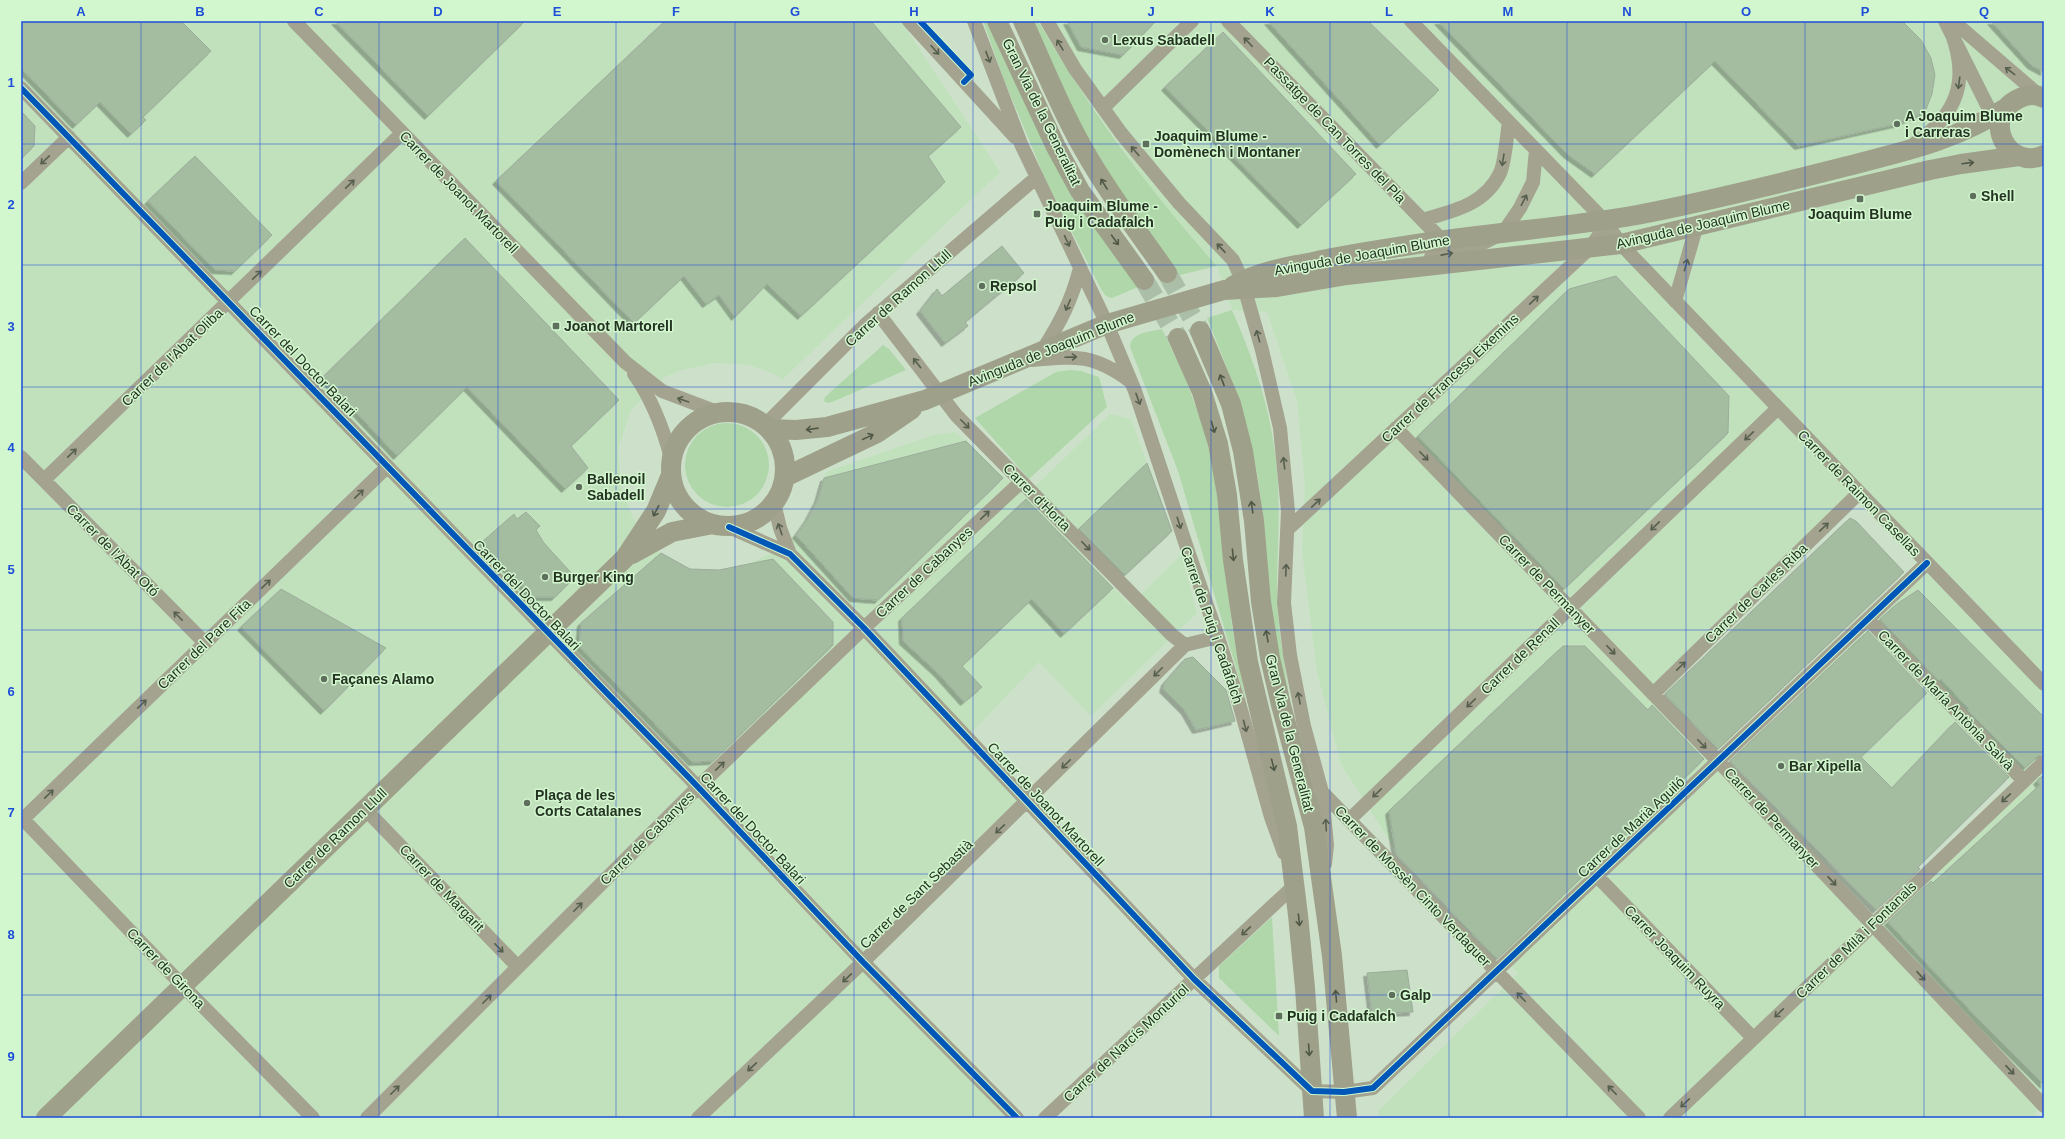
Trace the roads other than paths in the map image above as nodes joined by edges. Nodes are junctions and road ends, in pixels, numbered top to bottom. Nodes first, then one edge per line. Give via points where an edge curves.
1 (294, 21) edge
2 (909, 21) edge
3 (974, 21) edge
4 (997, 21) edge
5 (1023, 21) edge
6 (1047, 21) edge
7 (1192, 21) edge
8 (1228, 21) edge
9 (1411, 21) edge
10 (1950, 24) edge
11 (21, 88) edge
12 (2042, 97) edge
13 (1103, 108) junction
14 (1999, 119) junction
15 (1509, 122) junction
16 (402, 133) junction
17 (69, 137) junction
18 (1021, 144) junction
19 (1536, 150) junction
20 (1902, 152) junction
21 (2019, 156) junction
22 (2043, 157) edge
23 (1037, 177) junction
24 (21, 183) edge
25 (1422, 220) junction
26 (1604, 220) junction
27 (1696, 228) junction
28 (1503, 233) junction
29 (1442, 240) junction
30 (1621, 244) junction
31 (1591, 247) junction
32 (1080, 268) junction
33 (1382, 271) junction
34 (1167, 273) tunnel mouth
35 (1144, 280) tunnel mouth
36 (1244, 285) junction
37 (1675, 301) junction
38 (229, 302) junction
39 (878, 314) junction
40 (1107, 324) junction
41 (1200, 331) tunnel mouth
42 (1178, 338) tunnel mouth
43 (1042, 351) junction
44 (1019, 361) junction
45 (626, 362) junction
46 (1131, 382) junction
47 (932, 397) junction
48 (1777, 409) junction
49 (720, 413) junction
50 (767, 427) junction
51 (1396, 428) junction
52 (21, 456) edge
53 (671, 466) junction
54 (387, 467) junction
55 (785, 477) junction
56 (44, 480) junction
57 (1021, 482) junction
58 (1860, 493) junction
59 (774, 503) junction
60 (721, 526) junction
61 (1287, 530) junction
62 (790, 554) junction
63 (625, 558) junction
64 (1927, 563) junction
65 (1570, 608) junction
66 (1868, 619) junction
67 (864, 628) junction
68 (547, 633) junction
69 (1218, 637) junction
70 (205, 643) junction
71 (1185, 645) junction
72 (2044, 684) edge
73 (1653, 694) junction
74 (1718, 761) junction
75 (2044, 762) edge
76 (2024, 781) junction
77 (698, 787) junction
78 (1322, 792) junction
79 (1028, 802) junction
80 (365, 809) junction
81 (22, 819) edge
82 (1349, 820) junction
83 (1597, 876) junction
84 (1294, 877) junction
85 (1323, 892) junction
86 (1872, 924) junction
87 (863, 962) junction
88 (518, 967) junction
89 (1496, 972) junction
90 (1194, 979) junction
91 (182, 985) junction
92 (1753, 1038) junction
93 (1312, 1091) junction
94 (1344, 1092) junction
95 (2044, 1106) edge
96 (46, 1118) edge
97 (313, 1118) edge
98 (367, 1118) edge
99 (698, 1118) edge
100 (1017, 1118) edge
101 (1045, 1118) edge
102 (1314, 1118) edge
103 (1347, 1118) edge
104 (1639, 1118) edge
105 (1670, 1118) edge

1 - 16 street, Carrer de Joanot Martorell
2 -> 18 street, Carrer de Puig i Cadafalch
3 -> 18 street, Carrer de Puig i Cadafalch
4 -> 35 main road, Gran Via de la Generalitat via 1056,147 1080,191
34 -> 5 main road, Gran Via de la Generalitat via 1083,150
13 -> 6 street via 1075,69
7 - 13 street
25 -> 8 street, Passatge de Can Torres del Pla
9 - 15 street, Carrer de Raimon Casellas
12 -> 10 street
10 - 14 street
10 -> 20 street via 1957,47 1960,76 1958,91 1951,109 1935,129
11 - 17 street, Carrer del Doctor Balari
12 - 14 main road, Avinguda de Joaquim Blume via 2022,96 2012,101
36 -> 13 street via 1233,260 1174,197 1120,133
14 - 20 main road, Avinguda de Joaquim Blume
14 - 21 main road via 2006,146
15 - 19 street, Carrer de Raimon Casellas
15 -> 25 street via 1501,173 1483,197 1456,210
38 -> 16 street, Carrer de l'Abat Oliba
16 - 45 street, Carrer de Joanot Martorell
17 -> 24 street
17 - 38 street, Carrer del Doctor Balari
18 - 23 street, Carrer de Puig i Cadafalch
19 - 26 street, Carrer de Raimon Casellas
28 -> 19 street via 1533,182
20 - 26 main road, Avinguda de Joaquim Blume via 1716,198
21 - 22 main road, Avinguda de Joaquim Blume
27 -> 21 main road, Avinguda de Joaquim Blume via 1930,170
23 -> 32 street, Carrer de Puig i Cadafalch
23 - 39 street, Carrer de Ramon Llull
25 - 29 street, Passatge de Can Torres del Pla
26 - 28 main road, Avinguda de Joaquim Blume
26 - 30 street, Carrer de Raimon Casellas
26 - 31 street, Carrer de Francesc Eixemins via 1599,235
27 - 30 main road, Avinguda de Joaquim Blume
37 -> 27 street
28 - 29 main road, Avinguda de Joaquim Blume
33 -> 28 street, Avinguda de Joaquim Blume via 1419,259 1478,246
29 - 36 main road, Avinguda de Joaquim Blume via 1282,268
30 - 31 main road, Avinguda de Joaquim Blume
30 - 37 street, Carrer de Raimon Casellas
31 - 33 main road, Avinguda de Joaquim Blume
51 -> 31 street, Carrer de Francesc Eixemins
32 - 40 street, Carrer de Puig i Cadafalch
32 -> 43 street via 1062,318
33 - 36 main road, Avinguda de Joaquim Blume
36 - 40 main road, Avinguda de Joaquim Blume
61 -> 36 street via 1288,511 1280,428
37 - 48 street, Carrer de Raimon Casellas
38 - 54 street, Carrer del Doctor Balari
56 -> 38 street, Carrer de l'Abat Oliba
47 -> 39 street, Carrer d'Horta
39 - 50 street, Carrer de Ramon Llull
40 - 43 main road, Avinguda de Joaquim Blume
40 - 46 street, Carrer de Puig i Cadafalch
85 -> 41 main road, Gran Via de la Generalitat via 1314,827 1270,658 1243,451 1228,398
42 -> 84 main road, Gran Via de la Generalitat via 1202,392 1222,464 1248,662 1278,785
43 - 44 main road, Avinguda de Joaquim Blume
44 -> 46 street via 1078,357 1099,362
44 - 47 main road, Avinguda de Joaquim Blume
49 -> 45 street, Carrer de Joanot Martorell via 662,391
45 - 53 street, Carrer de Joanot Martorell via 652,404 665,436
46 -> 69 street, Carrer de Puig i Cadafalch
47 -> 50 main road via 827,426 803,430
55 -> 47 main road via 877,433
47 -> 57 street, Carrer d'Horta via 956,416
48 - 58 street, Carrer de Raimon Casellas
48 -> 65 street, Carrer de Renall
49 - 50 main road via 743,414
49 - 53 main road via 690,428 678,443
50 - 55 main road via 776,437 783,453
61 -> 51 street, Carrer de Francesc Eixemins
51 -> 65 street, Carrer de Permanyer
52 - 56 street, Carrer de l'Abat Otó
53 - 60 main road via 683,503 690,512
53 -> 63 main road via 656,511
54 - 68 street, Carrer del Doctor Balari
70 -> 54 street, Carrer del Pare Fita
55 - 59 main road via 782,490
70 -> 56 street, Carrer de l'Abat Otó
67 -> 57 street, Carrer de Cabanyes
57 -> 71 street, Carrer d'Horta via 1172,635
58 - 64 street, Carrer de Raimon Casellas
73 -> 58 street, Carrer de Carles Riba
59 - 60 main road via 756,518
62 -> 59 street, Carrer de Joanot Martorell
60 - 62 street, Carrer de Joanot Martorell
60 - 63 main road via 672,532
78 -> 61 street via 1304,726 1290,655 1284,603
62 - 67 street, Carrer de Joanot Martorell
63 - 68 main road, Carrer de Ramon Llull
64 - 66 street, Carrer de Marià Aguiló
64 - 72 street, Carrer de Raimon Casellas
65 -> 73 street, Carrer de Permanyer
65 -> 82 street, Carrer de Renall
66 - 74 street, Carrer de Marià Aguiló
66 - 76 street, Carrer de María Antònia Salvà
77 -> 67 street, Carrer de Cabanyes
67 - 79 street, Carrer de Joanot Martorell
68 - 77 street, Carrer del Doctor Balari
68 - 80 main road, Carrer de Ramon Llull
69 - 71 street
69 -> 84 street, Carrer de Puig i Cadafalch via 1272,817
81 -> 70 street, Carrer del Pare Fita
71 -> 79 street, Carrer de Sant Sebastià
73 -> 74 street, Carrer de Permanyer
74 - 83 street, Carrer de Marià Aguiló
74 -> 86 street, Carrer de Permanyer
75 - 76 street, Carrer de Milà i Fontanals
76 -> 86 street, Carrer de Milà i Fontanals
77 - 87 street, Carrer del Doctor Balari
88 -> 77 street, Carrer de Cabanyes
78 - 82 street, Carrer de Mossèn Cinto Verdaguer
85 -> 78 street via 1327,845
79 -> 87 street, Carrer de Sant Sebastià
79 - 90 street, Carrer de Joanot Martorell
80 -> 88 street, Carrer de Margarit
80 - 91 main road, Carrer de Ramon Llull
81 - 91 street, Carrer de Girona
82 - 89 street, Carrer de Mossèn Cinto Verdaguer
83 - 89 street, Carrer de Marià Aguiló
83 - 92 street, Carrer Joaquim Ruyra
84 -> 90 street, Carrer de Narcís Monturiol
84 -> 93 main road, Gran Via de la Generalitat
94 -> 85 main road, Gran Via de la Generalitat via 1332,956
86 -> 92 street, Carrer de Milà i Fontanals
86 -> 95 street, Carrer de Permanyer
87 -> 99 street, Carrer de Sant Sebastià
87 - 100 street, Carrer del Doctor Balari
98 -> 88 street, Carrer de Cabanyes
89 - 94 street, Carrer de Marià Aguiló via 1373,1088
104 -> 89 street, Carrer de Mossèn Cinto Verdaguer
90 - 93 street, Carrer de Joanot Martorell
90 - 101 street, Carrer de Narcís Monturiol
91 - 96 main road, Carrer de Ramon Llull
91 - 97 street, Carrer de Girona
92 -> 105 street, Carrer de Milà i Fontanals
93 - 94 street
93 - 102 main road, Gran Via de la Generalitat
94 - 103 main road, Gran Via de la Generalitat

